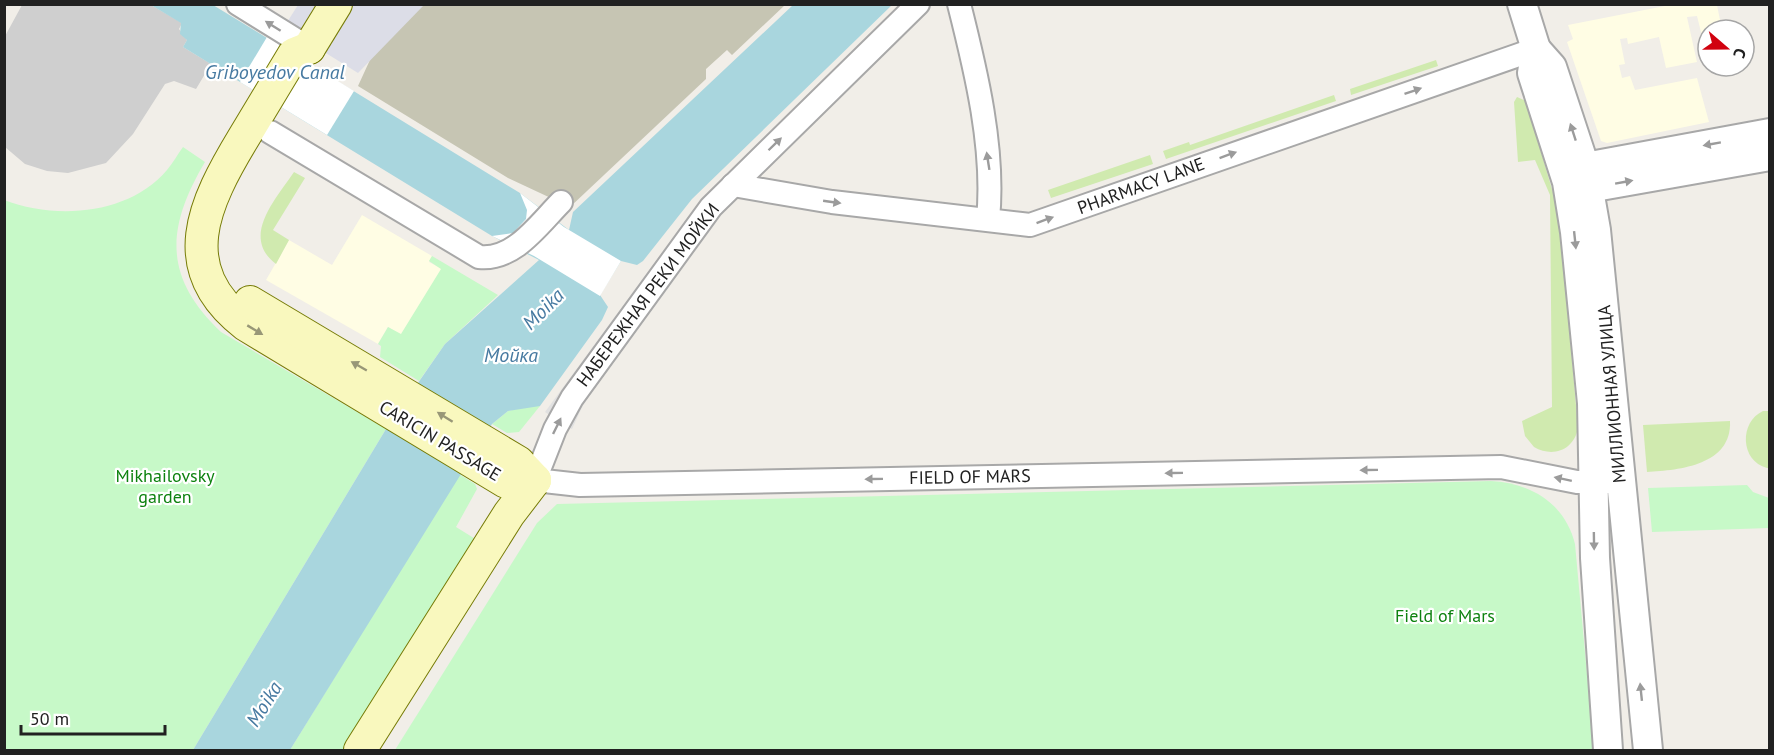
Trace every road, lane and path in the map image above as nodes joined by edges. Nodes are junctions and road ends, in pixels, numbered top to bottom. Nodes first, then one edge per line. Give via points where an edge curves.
1 (238, 4) edge
2 (336, 4) edge
3 (918, 4) edge
4 (959, 4) edge
5 (1522, 4) edge
6 (1536, 49) junction
7 (304, 55) junction
8 (274, 113) junction
9 (1770, 134) edge
10 (1770, 156) edge
11 (1580, 179) junction
12 (733, 185) junction
13 (555, 208) dead end
14 (987, 219) junction
15 (535, 480) junction
16 (1607, 482) junction
17 (360, 750) edge
18 (381, 750) edge
19 (1608, 750) edge
20 (1648, 750) edge

7 -> 1 street
2 - 7 main road, CARICIN PASSAGE
12 -> 3 street, НАБЕРЕЖНАЯ РЕКИ МОЙКИ
14 -> 4 street via 990,169
5 - 6 street, МИЛЛИОННАЯ УЛИЦА
6 - 11 street, МИЛЛИОННАЯ УЛИЦА via 1532,73
14 -> 6 street, PHARMACY LANE via 1030,225
7 - 8 main road, CARICIN PASSAGE
8 - 13 street via 470,254 490,258 513,250
8 - 15 main road, CARICIN PASSAGE via 238,148 206,211 201,248 211,287 219,299 246,325 403,405 475,450 506,482
9 -> 11 street
11 -> 10 street
11 - 16 street, МИЛЛИОННАЯ УЛИЦА via 1596,230
12 -> 14 street, PHARMACY LANE via 832,202
15 -> 12 street, НАБЕРЕЖНАЯ РЕКИ МОЙКИ via 572,398 711,207
16 -> 15 street, FIELD OF MARS via 1577,482 1502,467 591,484
15 - 17 main road, НАБЕРЕЖНАЯ РЕКИ МОЙКИ via 509,514
15 - 18 main road, НАБЕРЕЖНАЯ РЕКИ МОЙКИ via 526,519
16 -> 19 street, МИЛЛИОННАЯ УЛИЦА via 1595,558
20 -> 16 street, МИЛЛИОННАЯ УЛИЦА

